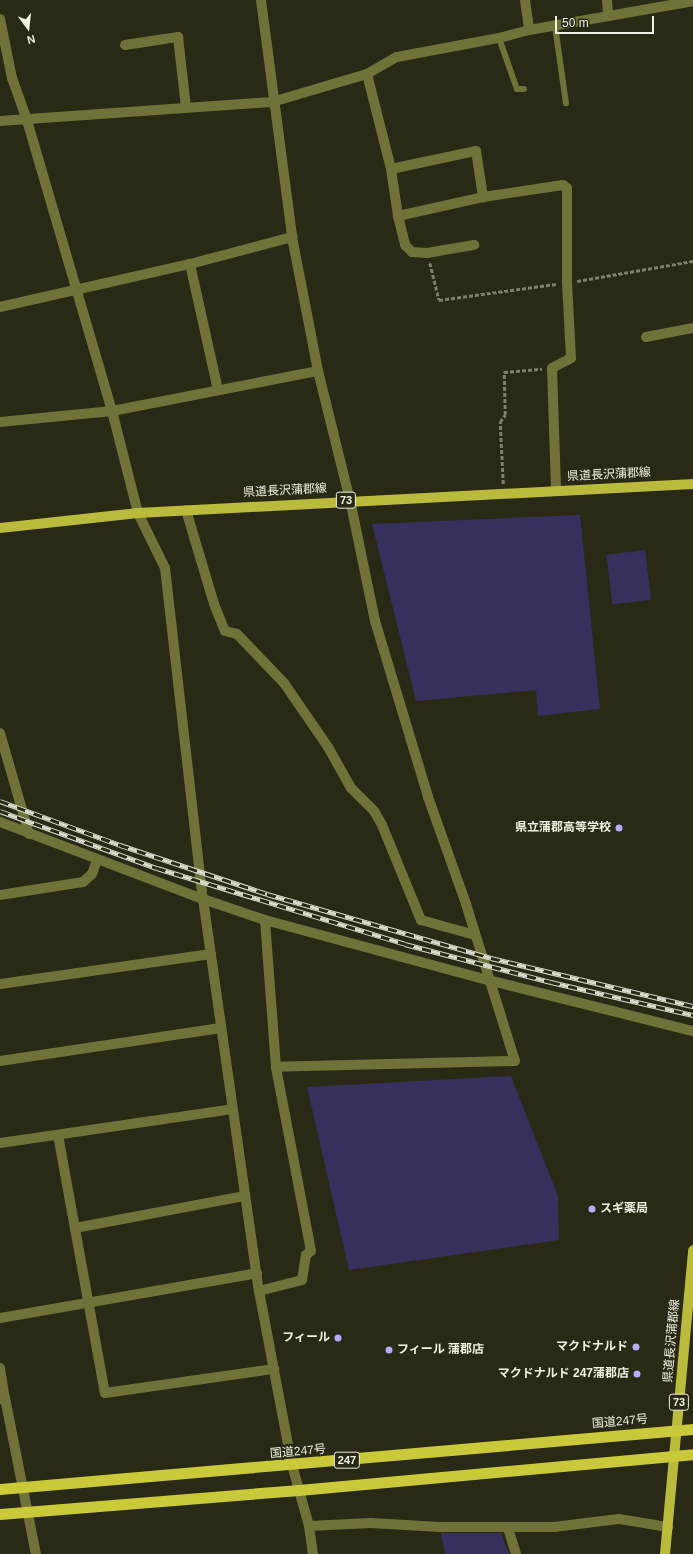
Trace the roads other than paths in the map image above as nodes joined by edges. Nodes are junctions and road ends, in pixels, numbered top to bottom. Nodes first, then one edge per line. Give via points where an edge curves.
1 (260, 0) edge
2 (525, 0) edge
3 (607, 0) edge
4 (693, 1) edge
5 (608, 16) junction
6 (0, 19) edge
7 (555, 26) junction
8 (529, 30) junction
9 (499, 38) junction
10 (125, 45) dead end
11 (367, 74) junction
12 (524, 89) dead end
13 (272, 102) junction
14 (566, 103) dead end
15 (186, 107) junction
16 (26, 117) junction
17 (0, 121) edge
18 (391, 170) junction
19 (483, 197) junction
20 (398, 216) junction
21 (292, 237) junction
22 (474, 245) dead end
23 (190, 264) junction
24 (75, 290) junction
25 (0, 307) edge
26 (693, 328) edge
27 (646, 337) dead end
28 (318, 371) junction
29 (218, 390) junction
30 (112, 411) junction
31 (0, 422) edge
32 (693, 484) edge
33 (556, 490) junction
34 (350, 500) junction
35 (186, 510) junction
36 (138, 512) junction
37 (0, 528) edge
38 (0, 733) edge
39 (0, 822) edge
40 (29, 834) junction
41 (97, 860) junction
42 (0, 895) edge
43 (203, 899) junction
44 (265, 920) junction
45 (475, 935) junction
46 (211, 954) junction
47 (488, 980) junction
48 (0, 984) edge
49 (221, 1028) junction
50 (693, 1031) edge
51 (0, 1061) edge
52 (276, 1067) junction
53 (233, 1110) junction
54 (58, 1135) junction
55 (0, 1143) edge
56 (245, 1196) junction
57 (75, 1228) junction
58 (693, 1250) edge
59 (257, 1273) junction
60 (259, 1291) junction
61 (88, 1303) junction
62 (0, 1318) edge
63 (0, 1368) edge
64 (274, 1369) junction
65 (3, 1399) edge
66 (693, 1429) edge
67 (677, 1430) junction
68 (693, 1454) edge
69 (673, 1456) junction
70 (292, 1465) junction
71 (24, 1488) junction
72 (0, 1489) edge
73 (299, 1490) junction
74 (29, 1511) junction
75 (0, 1514) edge
76 (309, 1526) junction
77 (668, 1527) junction
78 (508, 1528) junction
79 (36, 1554) edge
80 (313, 1554) edge
81 (516, 1554) edge
82 (665, 1554) edge

1 - 13 street
2 - 8 street
3 - 5 street
4 - 5 street
5 - 7 street
6 - 16 street via 12,78
7 - 8 street
7 - 14 lane
8 - 9 street
9 - 11 street via 396,57
9 - 12 lane via 517,89
10 - 15 street via 178,37
11 - 13 street
11 - 18 street
13 - 15 street
13 - 21 street
15 - 16 street
16 - 17 street
16 - 24 street
18 - 19 street via 476,151
18 - 20 street
19 - 20 street
19 - 33 street via 563,185 567,188 567,282 571,358 552,368
20 - 22 street via 405,245 412,252 427,253
21 - 23 street
21 - 28 street
23 - 24 street
23 - 29 street
24 - 25 street
24 - 30 street
26 - 27 street
28 - 29 street
28 - 34 street
29 - 30 street
30 - 31 street
30 - 36 street
32 - 33 main road, 県道長沢蒲郡線 / 73
33 - 34 main road, 県道長沢蒲郡線 / 73
34 - 35 main road, 県道長沢蒲郡線 / 73
34 - 45 street via 377,629 428,797
35 - 36 main road, 県道長沢蒲郡線 / 73
35 - 45 street via 214,604 225,631 237,634 284,684 328,747 352,788 374,811 421,920
36 - 37 main road, 県道長沢蒲郡線 / 73
36 - 43 street via 165,568
38 - 40 street
39 - 40 street
40 - 41 street
41 - 42 street via 92,874 83,882
41 - 43 street
43 - 44 street
43 - 46 street
44 - 47 street
44 - 52 street
45 - 47 street
46 - 48 street
46 - 49 street
47 - 50 street
47 - 52 street via 515,1062
49 - 51 street
49 - 53 street
52 - 60 street via 311,1251 306,1255 302,1280
53 - 54 street
53 - 56 street
54 - 55 street
54 - 57 street
56 - 57 street
56 - 59 street
57 - 61 street
58 - 67 main road, 県道長沢蒲郡線 / 73
59 - 60 street
59 - 61 street
60 - 64 street
61 - 62 street
61 - 64 street via 105,1393
63 - 65 street
64 - 70 street
65 - 71 street
66 - 67 highway, 国道247号 / 247
67 - 69 main road, 県道長沢蒲郡線 / 73
67 - 70 highway, 国道247号 / 247
68 - 69 highway, 247
69 - 73 highway, 247
69 - 77 main road, 県道長沢蒲郡線 / 73
70 - 71 highway, 国道247号 / 247
70 - 73 street
71 - 72 highway, 国道247号 / 247
71 - 74 street
73 - 74 highway, 247
73 - 76 street
74 - 75 highway, 247
74 - 79 street
76 - 78 street via 371,1523
76 - 80 street
77 - 78 street via 619,1519 554,1527
77 - 82 main road, 県道長沢蒲郡線 / 73
78 - 81 street

